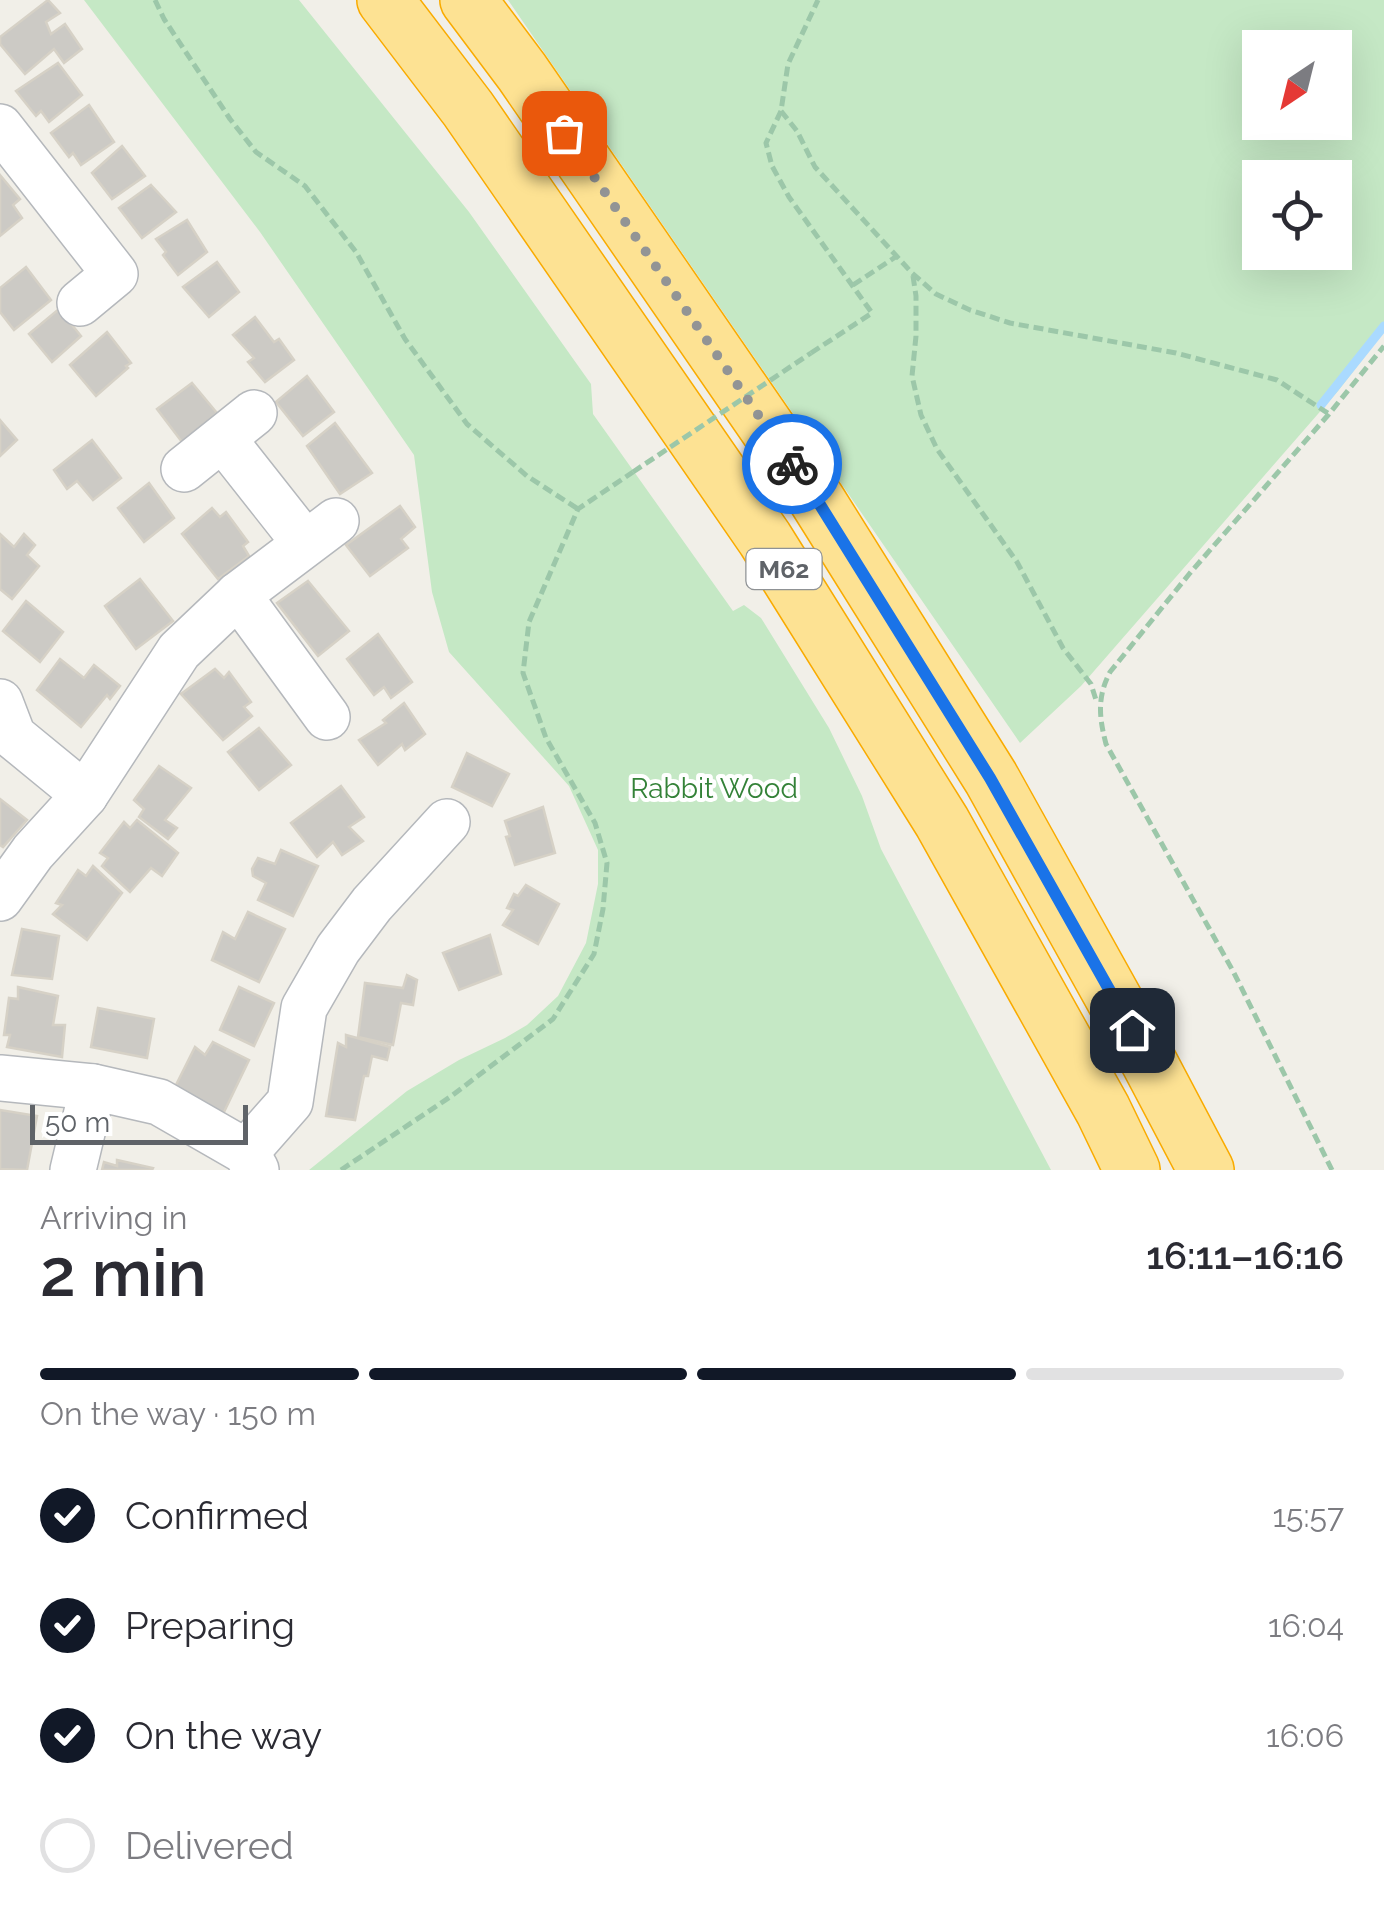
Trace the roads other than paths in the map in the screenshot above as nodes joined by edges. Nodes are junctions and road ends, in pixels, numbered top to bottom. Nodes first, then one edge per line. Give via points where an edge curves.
1 (385, 0) edge
2 (468, 0) edge
3 (0, 127) edge
4 (80, 303) dead end
5 (184, 470) dead end
6 (238, 595) junction
7 (0, 702) edge
8 (327, 720) dead end
9 (85, 794) junction
10 (447, 822) dead end
11 (0, 898) edge
12 (0, 1078) edge
13 (93, 1087) junction
14 (251, 1161) edge
15 (73, 1170) edge
16 (1132, 1170) edge
17 (1206, 1170) edge

1 - 16 highway, M62 via 468,109 765,539 942,822
2 - 17 highway, M62 via 817,500 990,778
3 - 4 street via 115,274
5 - 6 street via 238,426 321,532
6 - 8 street
6 - 9 street via 179,651
7 - 9 street via 13,736
9 - 11 street
10 - 14 street via 338,949 304,1008 290,1102
12 - 13 street
13 - 14 street via 160,1102
13 - 15 street

